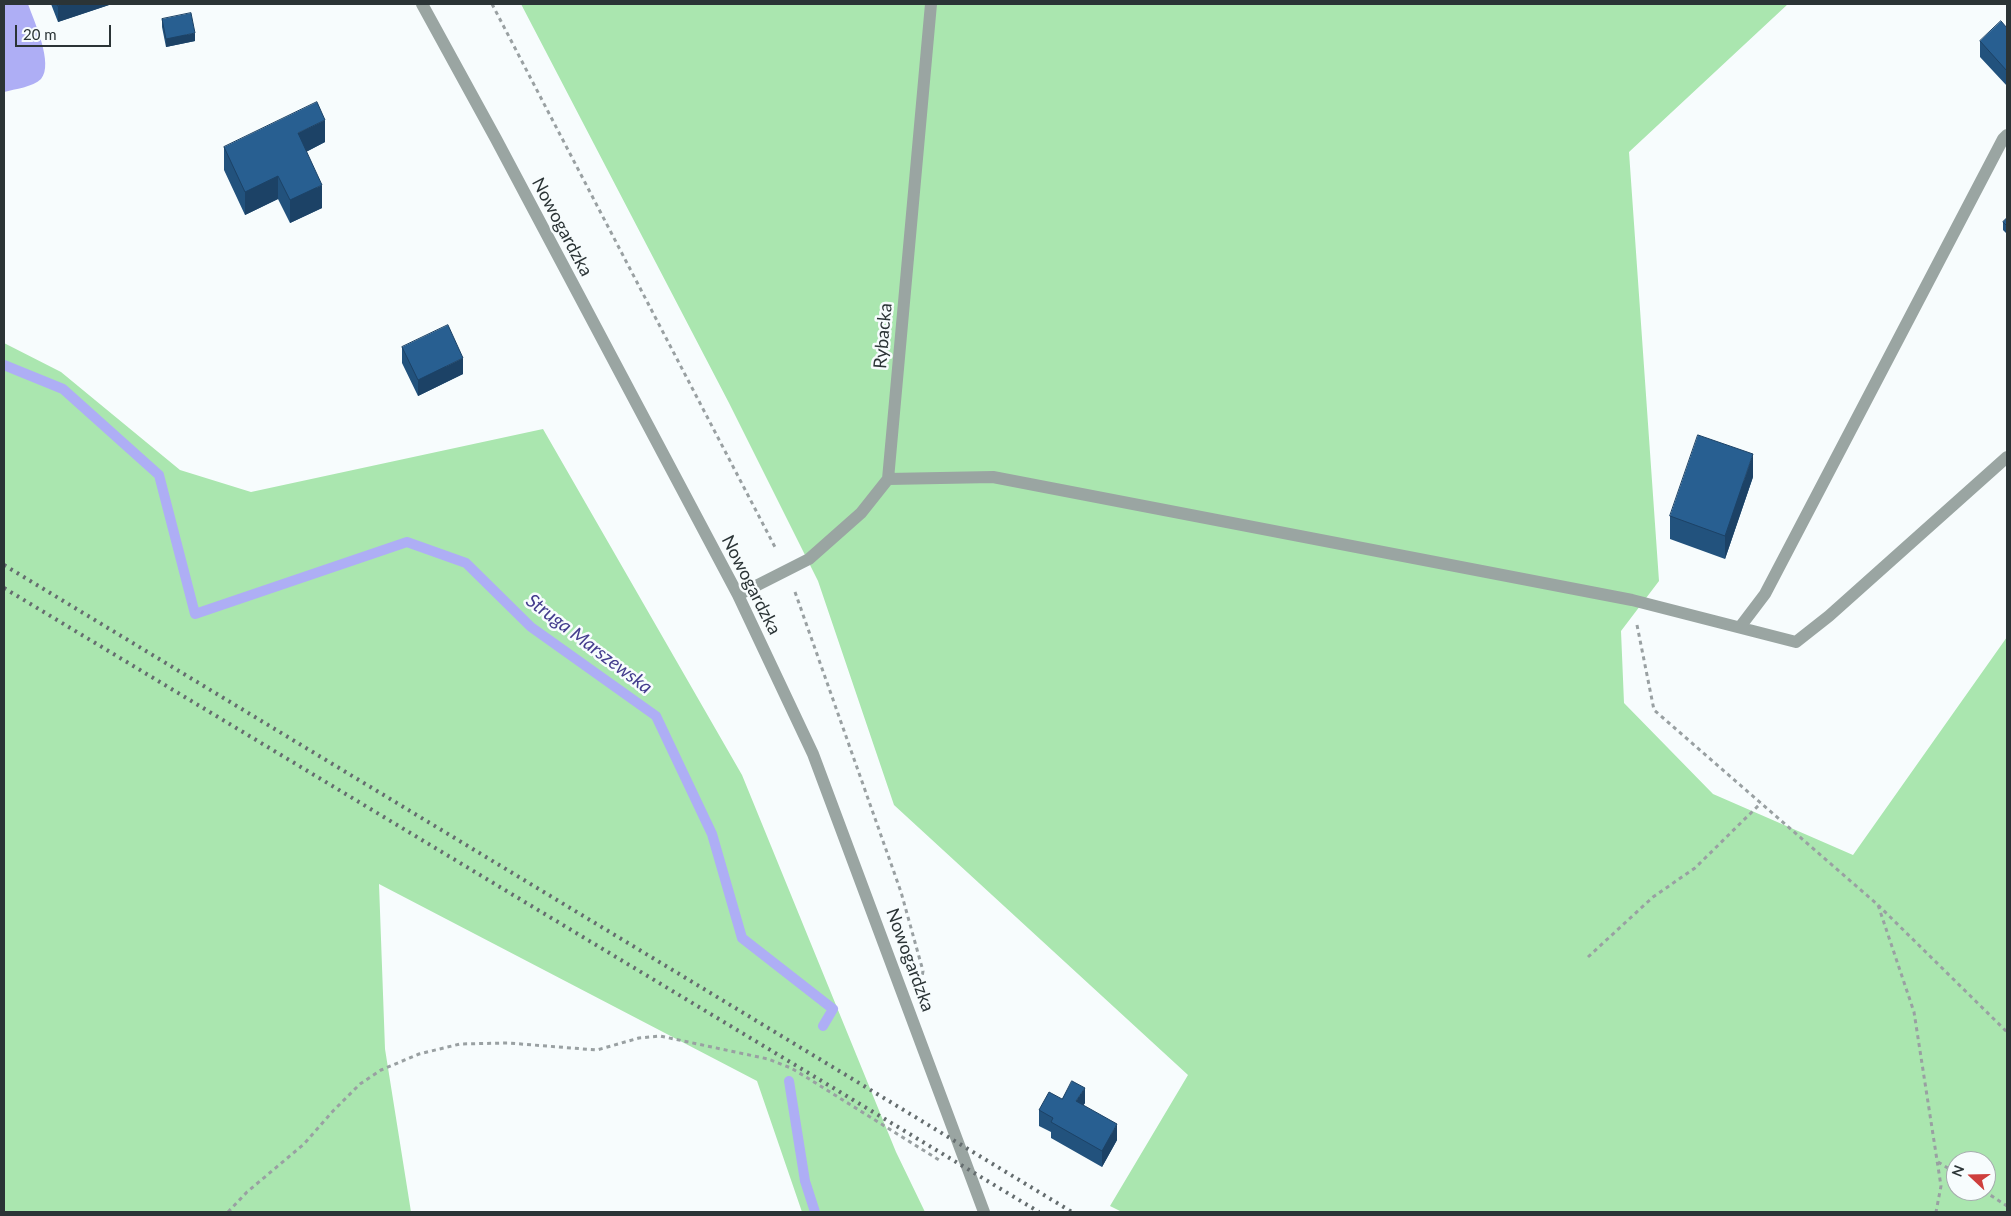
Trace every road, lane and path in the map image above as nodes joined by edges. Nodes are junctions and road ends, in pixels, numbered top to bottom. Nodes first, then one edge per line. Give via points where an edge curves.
1 (422, 4) edge
2 (492, 4) edge
3 (932, 4) edge
4 (2007, 135) edge
5 (2007, 457) edge
6 (888, 479) junction
7 (787, 570) junction
8 (738, 595) junction
9 (1632, 600) junction
10 (1740, 627) junction
11 (1761, 804) junction
12 (1878, 905) junction
13 (1588, 957) dead end
14 (922, 980) dead end
15 (2007, 1032) edge
16 (1938, 1162) junction
17 (1946, 1167) edge
18 (971, 1178) junction
19 (1996, 1199) edge
20 (2007, 1206) edge
21 (228, 1212) edge
22 (984, 1212) edge
23 (1936, 1212) edge

1 - 8 street, Nowogardzka
2 - 7 path
3 - 6 street, Rybacka
4 - 10 street via 1765,594
5 - 10 street via 1830,616 1796,642
6 - 7 street via 861,513 809,559
6 - 9 street via 993,477
7 - 8 street
7 - 14 path via 901,892 923,971
8 - 18 street, Nowogardzka via 813,754
9 - 10 street
9 - 11 path via 1654,710
11 - 12 path
11 - 13 path via 1695,868 1653,897
12 - 15 path
12 - 16 path via 1914,1012
16 - 17 path
16 - 23 path via 1941,1186
18 - 21 path via 791,1068 768,1059 660,1036 639,1038 597,1050 508,1043 460,1044 419,1054 382,1070 360,1084 304,1144 246,1192
18 - 22 street, Nowogardzka
19 - 20 path

